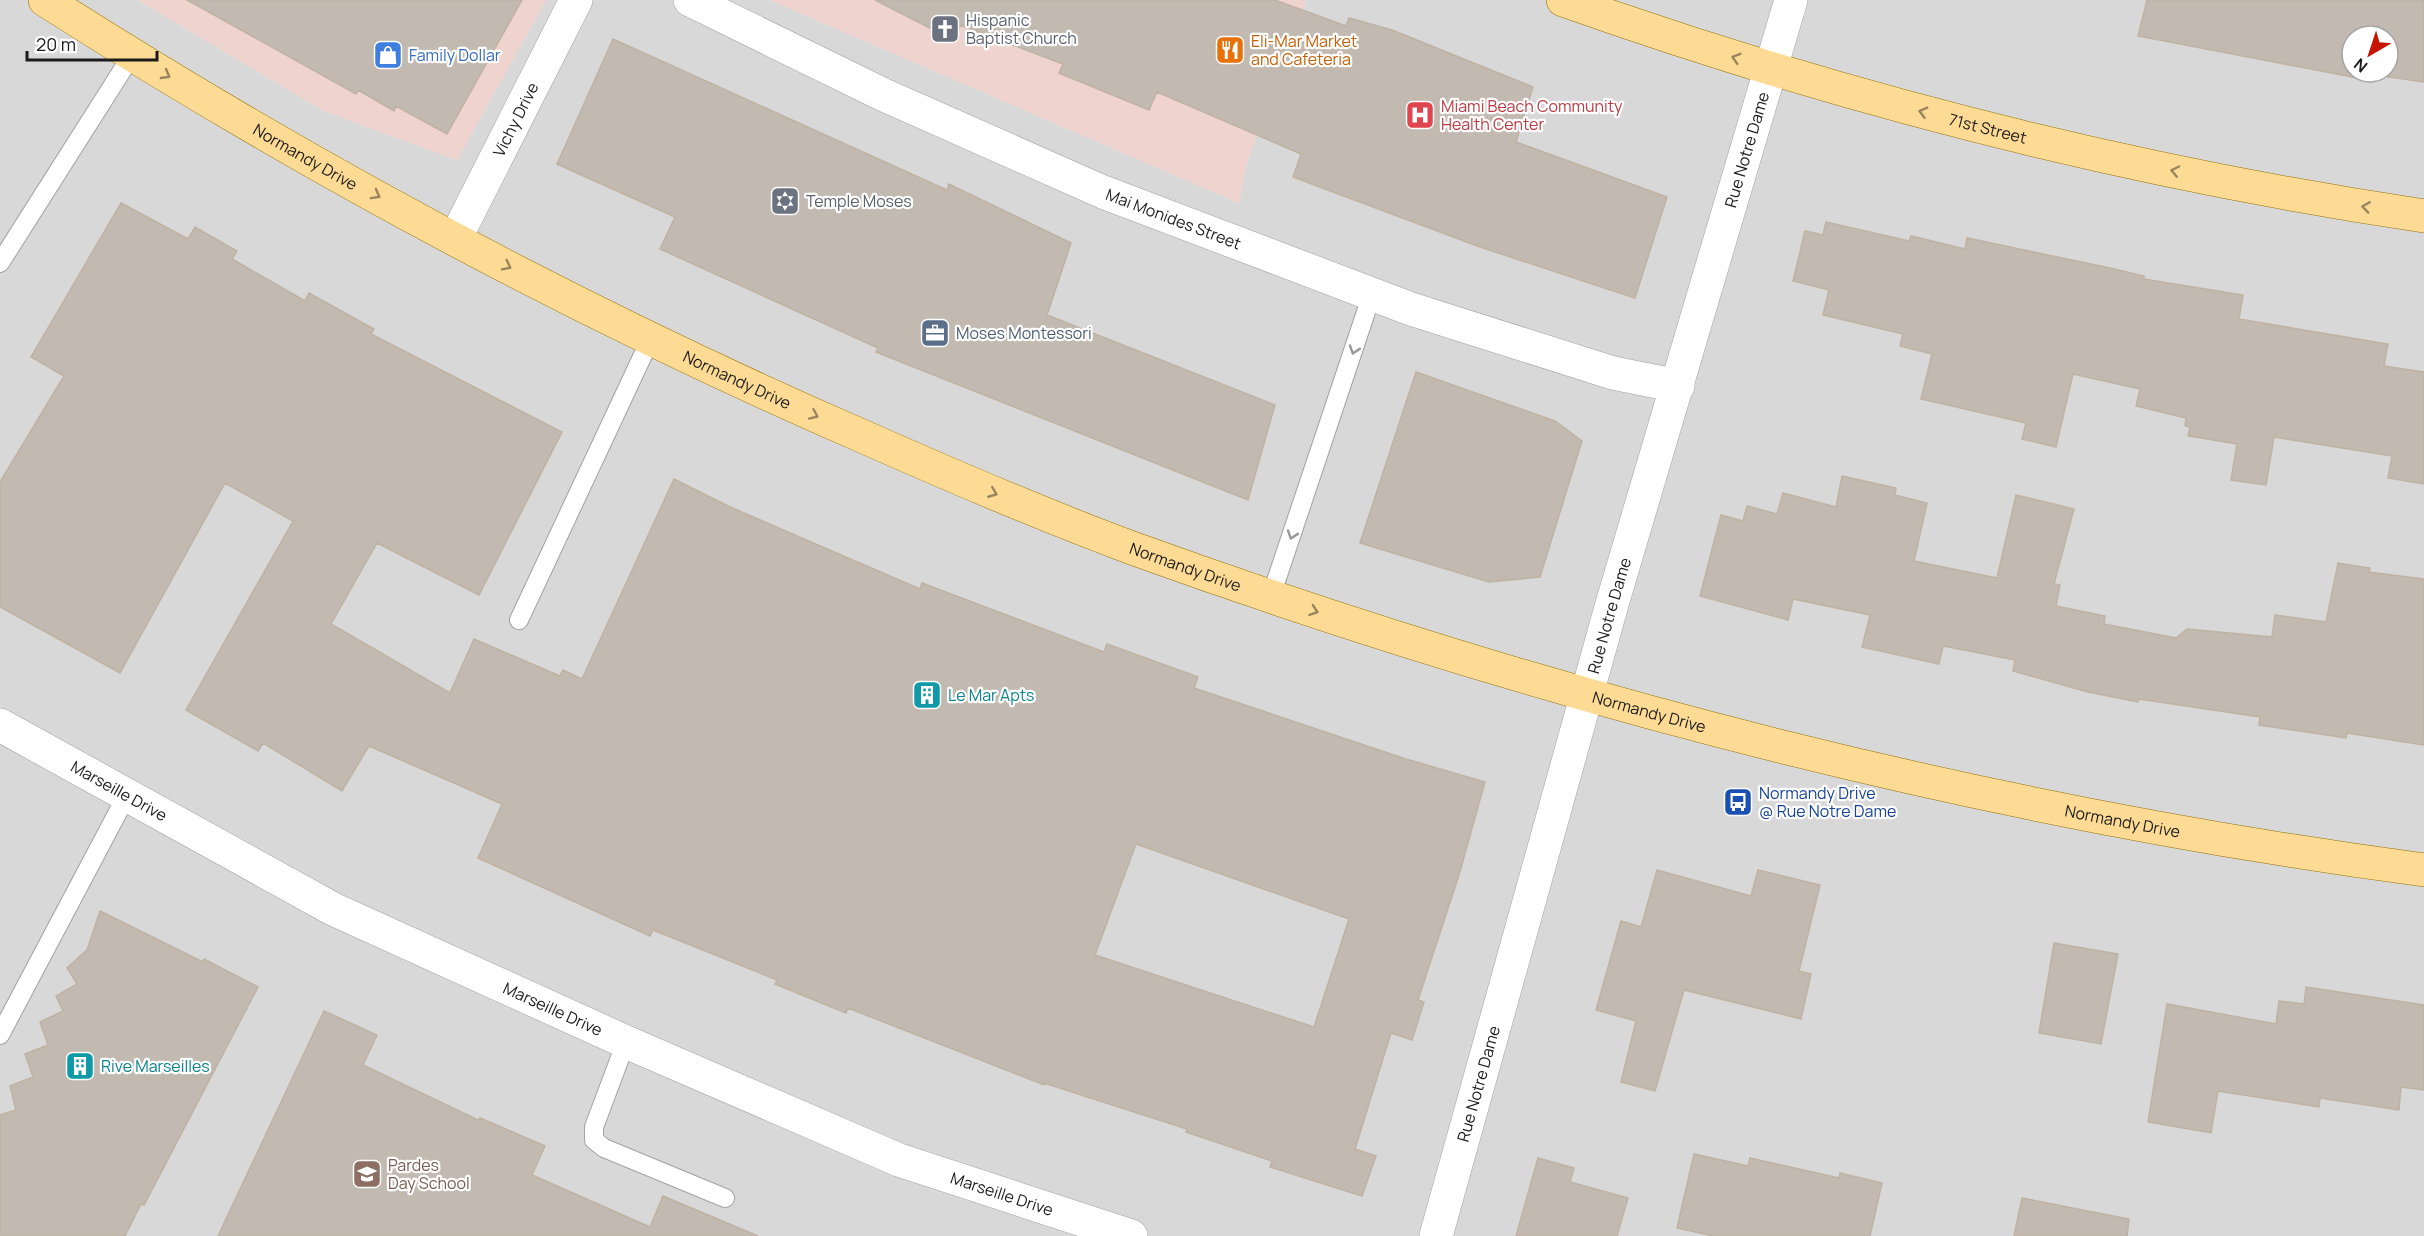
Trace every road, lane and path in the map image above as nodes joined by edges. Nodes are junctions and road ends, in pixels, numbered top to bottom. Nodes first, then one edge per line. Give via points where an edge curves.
1 (45, 0) edge
2 (576, 0) edge
3 (690, 0) edge
4 (1791, 0) edge
5 (1578, 3) edge
6 (132, 55) junction
7 (1769, 69) junction
8 (2424, 216) edge
9 (455, 239) junction
10 (0, 263) edge
11 (1372, 294) junction
12 (650, 340) junction
13 (1678, 386) junction
14 (1271, 596) junction
15 (519, 620) dead end
16 (1586, 696) junction
17 (0, 725) edge
18 (128, 795) junction
19 (2424, 870) edge
20 (0, 1035) edge
21 (627, 1042) junction
22 (725, 1198) dead end
23 (1131, 1236) edge
24 (1436, 1236) edge

1 - 6 main road, Normandy Drive
2 - 9 street, Vichy Drive
3 - 11 street, Mai Monides Street via 884,95 1103,192
4 - 7 street, Rue Notre Dame
7 -> 5 main road, 71st Street
6 -> 9 main road, Normandy Drive
6 - 10 lane
8 -> 7 main road, 71st Street via 2194,175 2012,135
7 - 13 street, Rue Notre Dame
9 -> 12 main road, Normandy Drive
11 - 13 street, Mai Monides Street via 1613,374
11 -> 14 lane
12 -> 14 main road, Normandy Drive via 973,485
12 - 15 lane
13 - 16 street, Rue Notre Dame
14 -> 16 main road, Normandy Drive via 1392,638
16 - 19 main road, Normandy Drive via 2016,801 2215,839
16 - 24 street, Rue Notre Dame
17 - 18 street, Marseille Drive
18 - 20 lane
18 - 21 street, Marseille Drive via 333,909
21 - 22 lane via 594,1127 594,1140 604,1148
21 - 23 street, Marseille Drive via 899,1160

